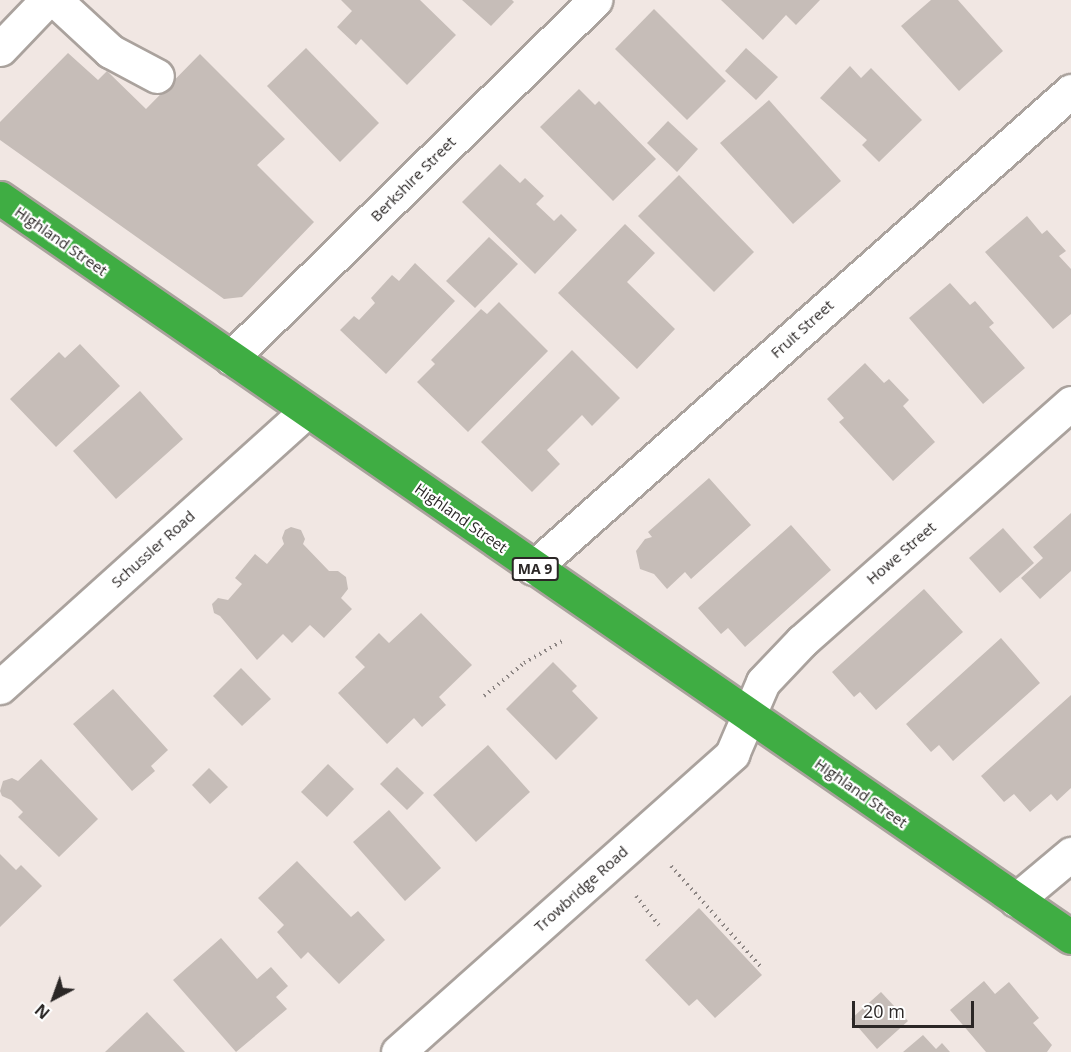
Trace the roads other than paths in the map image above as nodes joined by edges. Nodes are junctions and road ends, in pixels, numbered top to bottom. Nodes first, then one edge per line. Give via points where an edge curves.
1 (47, 0) edge
2 (55, 0) edge
3 (595, 0) edge
4 (0, 49) edge
5 (157, 76) dead end
6 (1071, 91) edge
7 (0, 198) edge
8 (231, 358) junction
9 (1071, 403) edge
10 (306, 411) junction
11 (533, 568) junction
12 (0, 687) edge
13 (749, 716) junction
14 (1071, 854) edge
15 (1016, 900) junction
16 (1071, 937) edge
17 (398, 1052) edge

1 - 4 street
2 - 5 street via 110,51
3 - 8 street, Berkshire Street
6 - 11 street, Fruit Street
7 - 8 highway, Highland Street / MA 9
8 - 10 highway, Highland Street / MA 9
9 - 13 street, Howe Street via 802,641 763,682
10 - 11 highway, Highland Street / MA 9
10 - 12 street, Schussler Road
11 - 13 highway, Highland Street / MA 9
13 - 15 highway, Highland Street / MA 9
13 - 17 street, Trowbridge Road via 732,754
14 - 15 street
15 - 16 highway, Highland Street / MA 9

